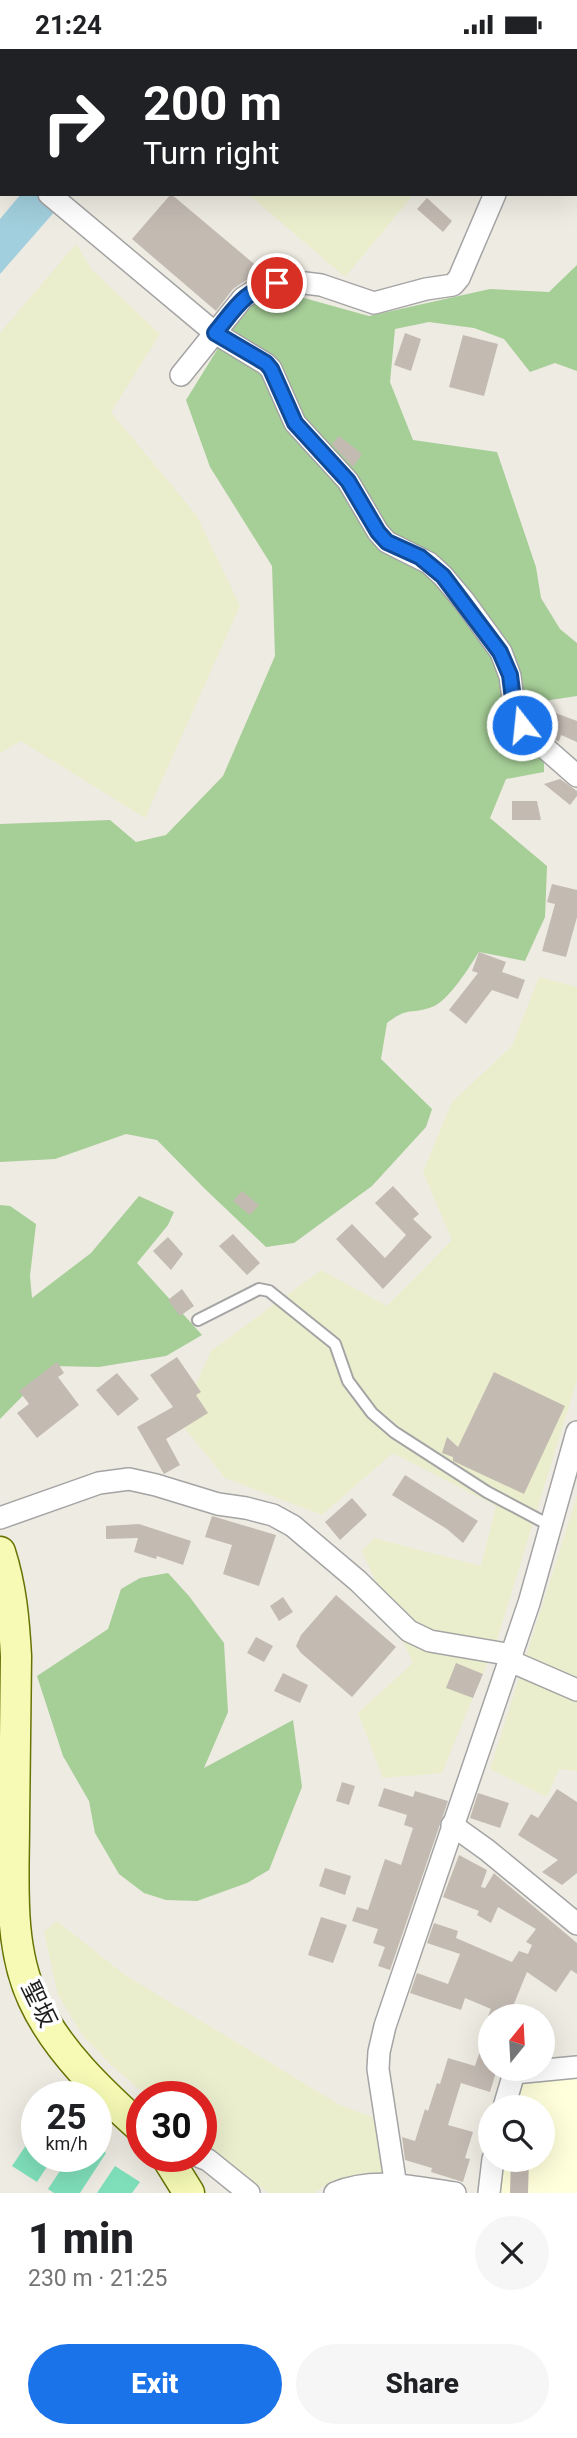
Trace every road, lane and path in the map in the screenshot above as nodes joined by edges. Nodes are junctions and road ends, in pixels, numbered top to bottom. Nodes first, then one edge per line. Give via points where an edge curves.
1 (50, 196) edge
2 (494, 196) edge
3 (215, 333) junction
4 (181, 375) dead end
5 (577, 776) edge
6 (198, 1320) dead end
7 (577, 1432) edge
8 (0, 1518) edge
9 (551, 1526) junction
10 (0, 1552) edge
11 (511, 1658) junction
12 (577, 1690) edge
13 (452, 1825) junction
14 (577, 1924) edge
15 (577, 2067) edge
16 (508, 2095) edge
17 (126, 2114) edge
18 (217, 2167) edge
19 (176, 2172) edge
20 (491, 2172) edge
21 (396, 2189) edge
22 (189, 2193) edge
23 (249, 2193) edge
24 (335, 2193) edge
25 (456, 2193) edge
26 (489, 2193) edge

1 - 3 street
2 - 3 street via 453,285 374,303 321,285 260,286
3 - 4 street
3 - 5 street via 266,363 295,423 348,481 378,532 387,542 429,563 464,601 500,652 522,725
6 - 9 lane via 259,1289 269,1291 335,1344 348,1381 394,1433
7 - 9 street
8 - 11 street via 100,1483 129,1479 273,1515 293,1526 358,1581 409,1631 430,1641
9 - 11 street
10 - 17 street, 聖坂 via 14,1616 14,1896 21,1966 49,2029
11 - 12 street
11 - 13 street
13 - 14 street
13 - 21 street via 379,2052
15 - 16 street via 514,2073
18 - 23 street
19 - 22 street
20 - 26 street
21 - 24 street via 371,2183
21 - 25 street

